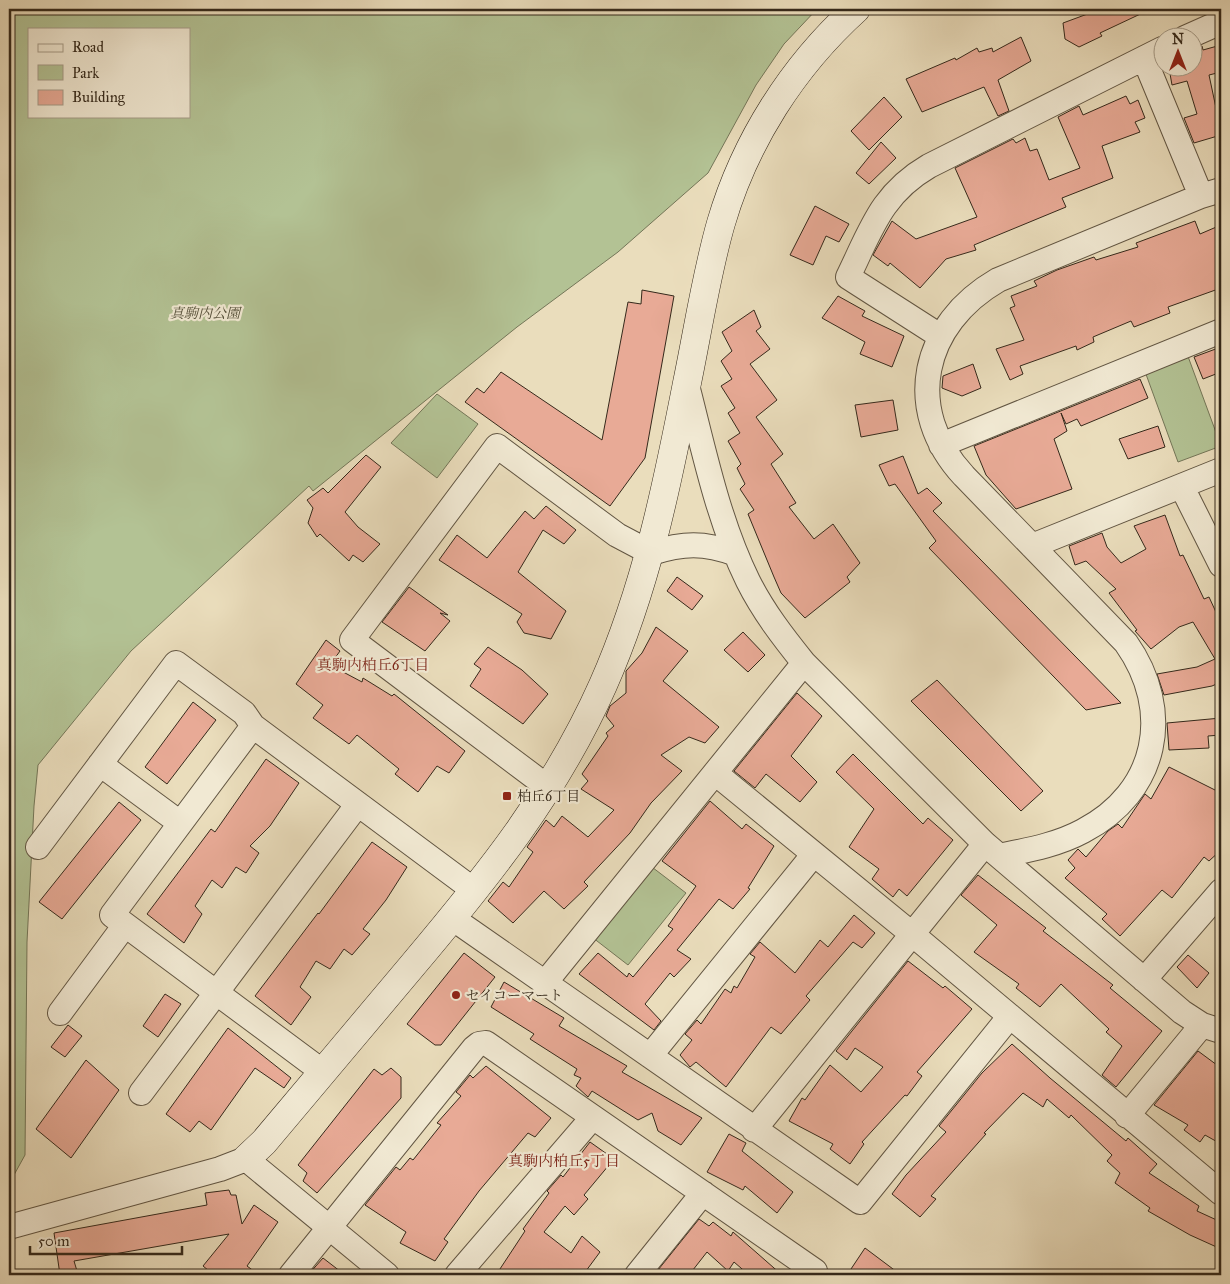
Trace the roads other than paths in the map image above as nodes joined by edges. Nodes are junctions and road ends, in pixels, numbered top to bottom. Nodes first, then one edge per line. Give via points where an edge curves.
1 (856, 9) edge
2 (1221, 22) edge
3 (1202, 30) edge
4 (1152, 54) edge
5 (1163, 78) edge
6 (1211, 193) edge
7 (1221, 331) edge
8 (940, 336) junction
9 (687, 385) junction
10 (941, 445) junction
11 (1221, 470) edge
12 (1182, 486) junction
13 (1032, 546) junction
14 (651, 553) junction
15 (736, 554) junction
16 (1221, 565) edge
17 (804, 663) junction
18 (253, 726) junction
19 (100, 764) junction
20 (715, 773) junction
21 (549, 788) junction
22 (358, 804) junction
23 (180, 823) junction
24 (38, 847) dead end
25 (992, 850) junction
26 (814, 854) junction
27 (474, 890) junction
28 (1221, 891) edge
29 (452, 918) junction
30 (125, 925) junction
31 (912, 934) junction
32 (1144, 980) junction
33 (544, 984) junction
34 (217, 994) junction
35 (60, 1013) dead end
36 (1010, 1016) junction
37 (1212, 1028) edge
38 (650, 1056) junction
39 (323, 1072) junction
40 (140, 1093) dead end
41 (1127, 1116) junction
42 (593, 1117) junction
43 (754, 1130) junction
44 (246, 1159) junction
45 (703, 1193) junction
46 (1221, 1193) edge
47 (9, 1227) edge
48 (330, 1227) junction
49 (291, 1275) edge
50 (386, 1275) edge
51 (458, 1275) edge
52 (637, 1275) edge
53 (811, 1275) edge

1 - 9 street via 825,39 784,91 741,167 714,250
2 - 3 street
4 - 8 street via 929,166 900,186 881,209 848,277
5 - 6 street
6 - 8 street via 998,280 963,304
7 - 10 street
8 - 10 street via 930,365 928,394 934,428
9 - 14 street
9 - 15 street via 714,488
10 - 13 street via 959,471
11 - 12 street
12 - 13 street
12 - 16 street
13 - 25 street via 1126,643 1138,660 1152,701 1152,740 1139,780 1114,811 1098,823 1041,847
14 - 15 street via 672,547 701,545
14 - 21 street via 603,686
14 - 21 street via 617,536 497,446 352,640
15 - 17 street via 763,609
17 - 20 street
17 - 25 street
18 - 19 street via 244,713 176,663
18 - 22 street
18 - 23 street
19 - 23 street
19 - 24 street
20 - 26 street
20 - 33 street
21 - 27 street via 509,847
22 - 27 street
22 - 34 street
23 - 30 street via 112,914
25 - 31 street
25 - 32 street
26 - 31 street
26 - 38 street
27 - 29 street
28 - 32 street
29 - 33 street
29 - 39 street
30 - 34 street
30 - 35 street
31 - 36 street
31 - 43 street
32 - 37 street via 1182,1012
33 - 38 street
34 - 39 street
34 - 40 street
36 - 41 street
36 - 43 street via 860,1202
37 - 41 street
38 - 43 street
39 - 44 street
41 - 46 street
42 - 45 street
42 - 48 street via 493,1047 479,1044
42 - 51 street
44 - 47 street
44 - 48 street
45 - 52 street
45 - 53 street via 815,1271
48 - 49 street
48 - 50 street

